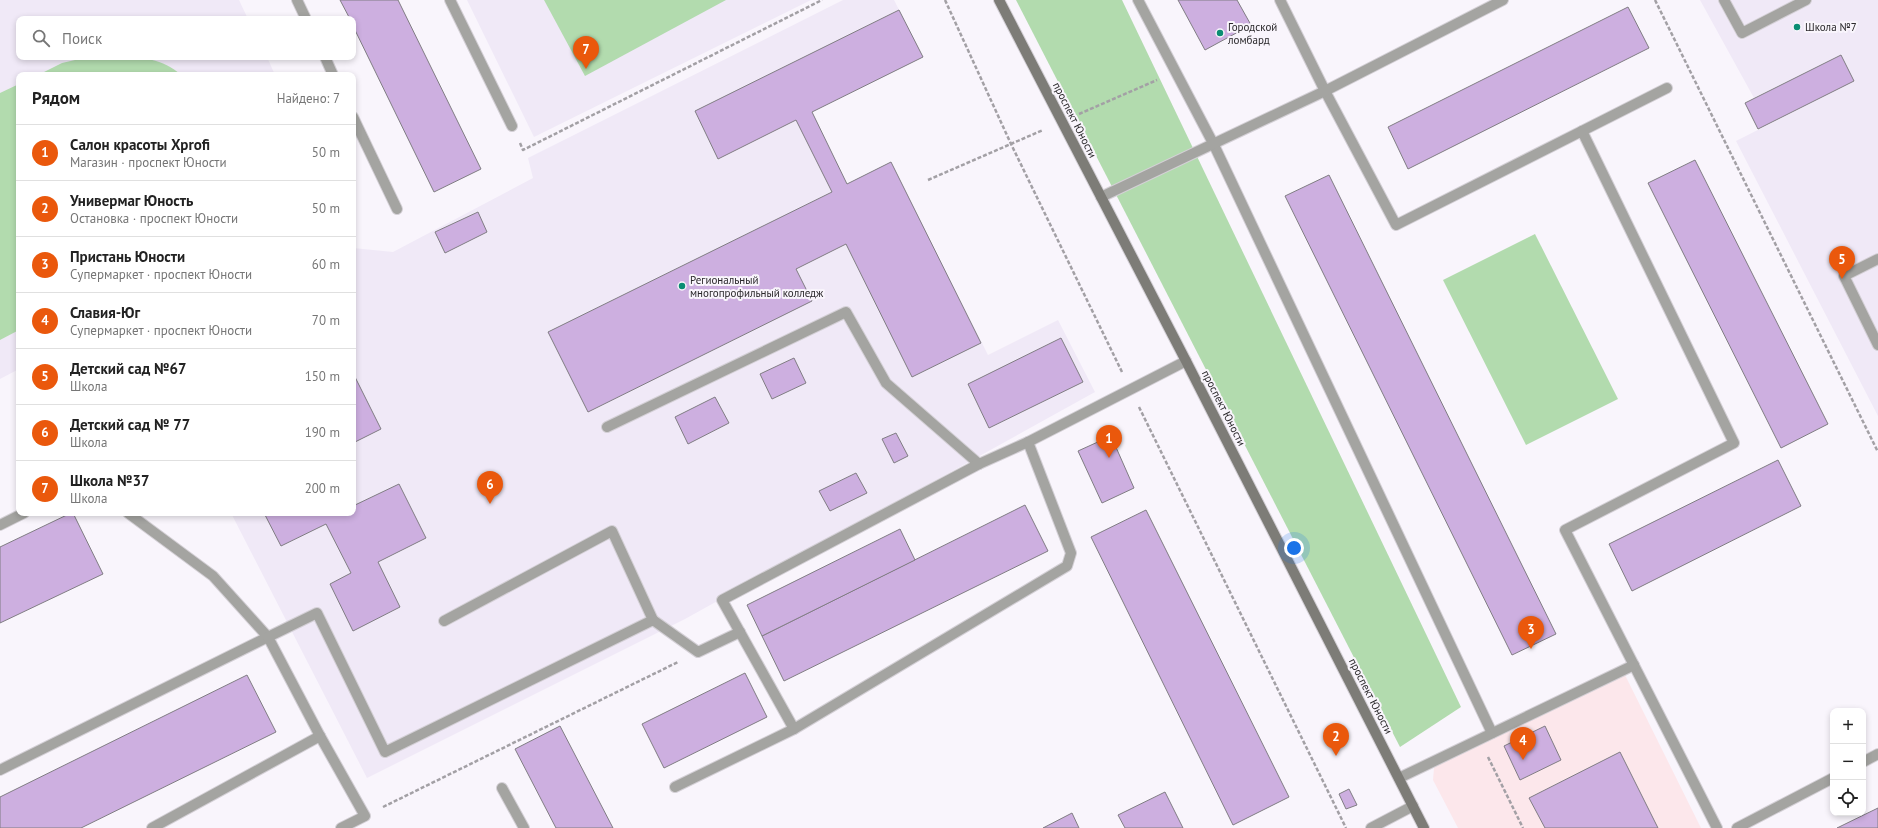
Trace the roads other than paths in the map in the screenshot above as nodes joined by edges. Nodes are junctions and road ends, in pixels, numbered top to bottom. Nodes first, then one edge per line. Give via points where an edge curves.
1 (297, 0) edge
2 (450, 0) edge
3 (999, 0) edge
4 (1138, 0) edge
5 (1280, 0) edge
6 (1503, 0) edge
7 (1724, 0) edge
8 (1806, 0) edge
9 (305, 16) edge
10 (326, 60) edge
11 (332, 72) edge
12 (1667, 88) dead end
13 (1325, 92) junction
14 (356, 123) edge
15 (512, 126) road end
16 (1582, 131) junction
17 (1214, 145) junction
18 (1101, 197) junction
19 (397, 209) dead end
20 (1878, 259) edge
21 (1878, 346) edge
22 (1186, 361) junction
23 (607, 427) dead end
24 (1028, 442) junction
25 (979, 464) junction
26 (18, 516) edge
27 (132, 516) edge
28 (0, 525) edge
29 (653, 620) junction
30 (444, 621) dead end
31 (740, 632) junction
32 (268, 637) junction
33 (1634, 665) junction
34 (794, 728) junction
35 (1492, 734) junction
36 (320, 736) junction
37 (1878, 754) edge
38 (1866, 760) edge
39 (0, 770) edge
40 (1399, 778) junction
41 (1830, 780) edge
42 (675, 787) dead end
43 (502, 788) dead end
44 (1413, 806) junction
45 (152, 828) edge
46 (341, 828) edge
47 (524, 828) edge
48 (1371, 828) edge
49 (1424, 828) edge
50 (1717, 828) edge
51 (1737, 828) edge

1 - 9 lane
2 - 15 lane
3 - 18 main road, проспект Юности
4 - 17 lane
5 - 13 lane
6 - 13 lane
7 - 8 lane via 1742,32
10 - 11 lane
12 - 16 lane
13 - 16 lane via 1396,226
13 - 17 lane
14 - 19 lane
16 - 33 lane via 1734,443 1565,530
17 - 18 lane
17 - 35 lane
18 - 22 main road, проспект Юности
20 - 21 lane via 1844,276
22 - 24 lane
22 - 40 main road, проспект Юности
23 - 25 lane via 846,312 886,383
24 - 25 lane
24 - 34 lane via 1071,553 1067,566
25 - 31 lane via 722,600
26 - 28 lane
27 - 32 lane via 213,576
29 - 30 lane via 612,531
29 - 31 lane via 698,652
29 - 32 lane via 385,752 317,614
31 - 34 lane
32 - 36 lane
32 - 39 lane
33 - 35 lane
33 - 50 lane
34 - 42 lane
35 - 40 lane
36 - 45 lane
36 - 46 lane via 365,816
37 - 38 lane
40 - 44 main road, проспект Юности
41 - 51 lane
43 - 47 lane
44 - 48 lane
44 - 49 main road, проспект Юности

